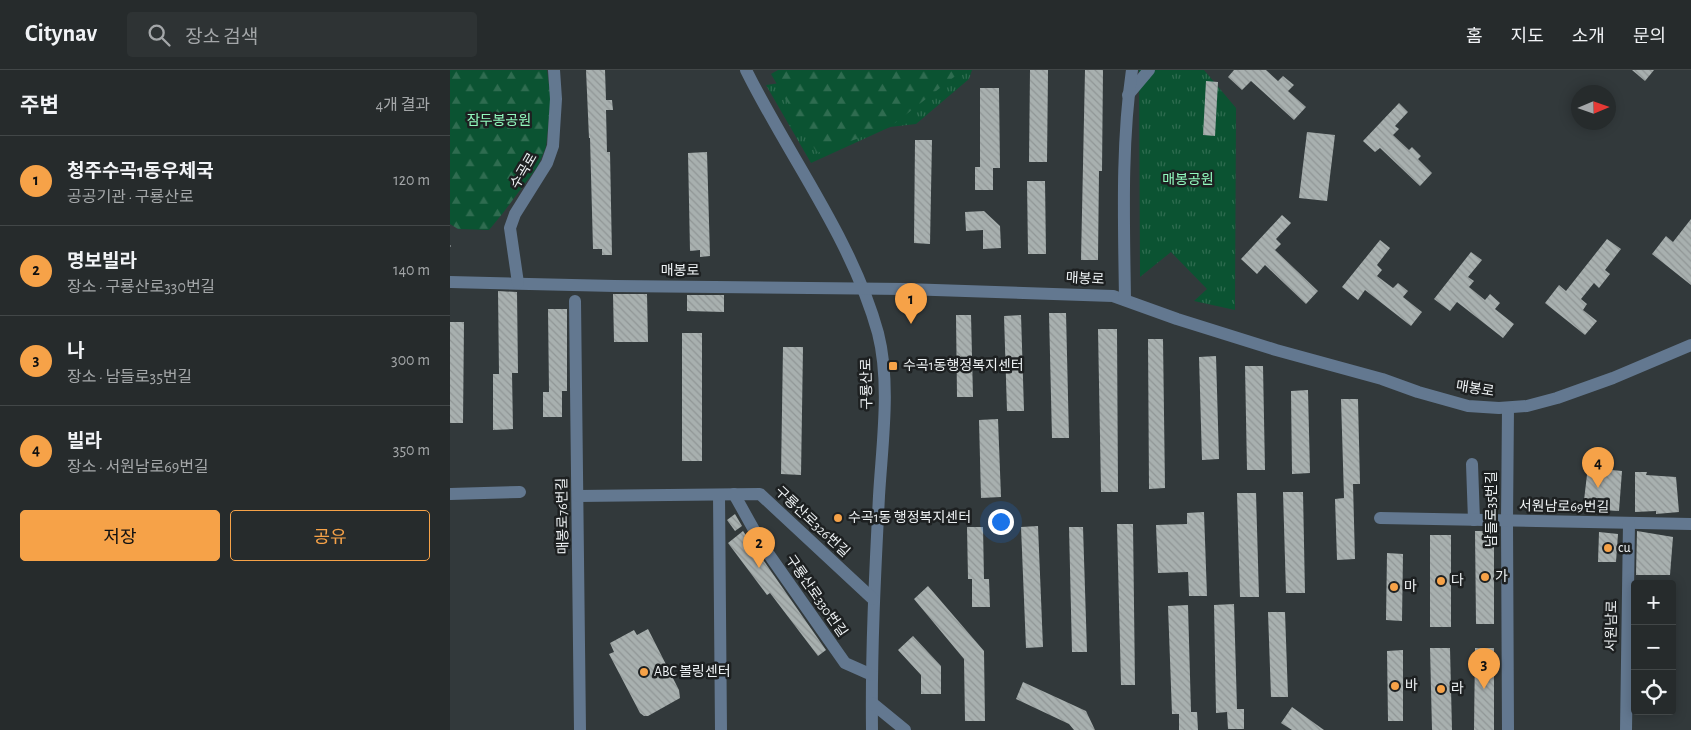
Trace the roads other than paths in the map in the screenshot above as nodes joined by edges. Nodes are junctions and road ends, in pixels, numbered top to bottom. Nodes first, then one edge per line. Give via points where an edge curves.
1 (554, 70) edge
2 (746, 70) edge
3 (1132, 70) edge
4 (1149, 70) edge
5 (1128, 94) junction
6 (450, 282) edge
7 (518, 284) junction
8 (861, 289) junction
9 (1125, 300) junction
10 (575, 301) dead end
11 (1691, 345) edge
12 (1508, 408) junction
13 (1472, 464) dead end
14 (520, 492) dead end
15 (450, 494) edge
16 (734, 494) junction
17 (719, 495) junction
18 (578, 496) junction
19 (1380, 518) dead end
20 (1474, 520) junction
21 (1507, 521) junction
22 (1629, 523) junction
23 (1691, 524) edge
24 (873, 599) junction
25 (872, 675) junction
26 (872, 702) junction
27 (580, 730) edge
28 (721, 730) edge
29 (872, 730) edge
30 (905, 730) edge
31 (1508, 730) edge
32 (1626, 730) edge

1 - 7 street, 수곡로 via 553,146 547,163 515,214 510,228
2 - 8 street, 구룡산로 via 828,217
3 - 5 street
4 - 5 street
5 - 9 street
6 - 7 street, 매봉로
7 - 8 street, 매봉로
8 - 9 street, 매봉로 via 1084,294
8 - 24 street, 구룡산로 via 878,334 884,371
9 - 12 street, 매봉로 via 1177,319 1418,392 1468,406
10 - 18 street, 매봉로76번길
11 - 12 street, 매봉로 via 1574,392 1527,406
12 - 21 street, 남들로35번길
13 - 20 street
14 - 15 street
16 - 17 street, 구룡산로326번길
16 - 24 street, 구룡산로326번길 via 760,494
16 - 25 street, 구룡산로330번길 via 763,546 845,663
17 - 18 street, 구룡산로326번길
17 - 28 street
18 - 27 street, 매봉로76번길
19 - 20 street, 서원남로69번길
20 - 21 street, 서원남로69번길
21 - 22 street, 서원남로69번길
21 - 31 street, 남들로35번길
22 - 23 street, 서원남로69번길
22 - 32 street, 서원남로
24 - 25 street, 구룡산로
25 - 26 street, 구룡산로
26 - 29 street, 구룡산로
26 - 30 street

